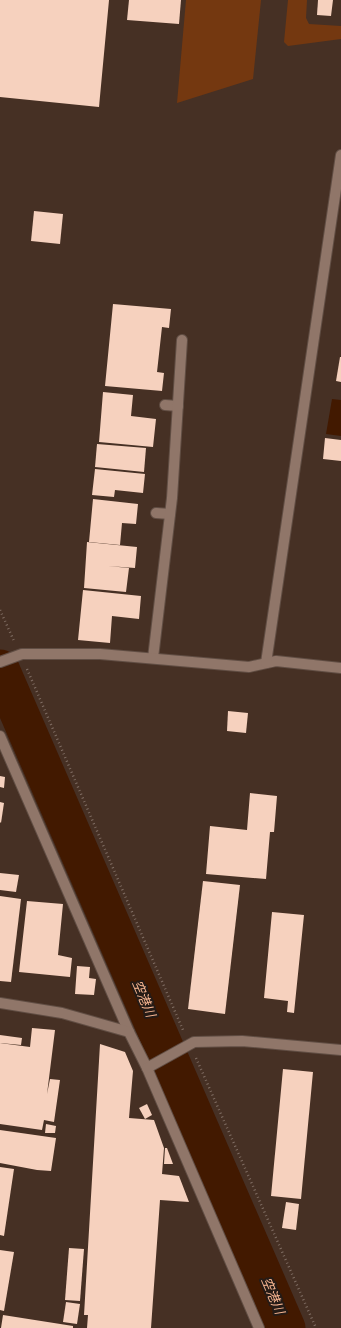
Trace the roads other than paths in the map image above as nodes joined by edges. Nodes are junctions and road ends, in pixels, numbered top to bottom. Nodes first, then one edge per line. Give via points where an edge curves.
1 (341, 155) edge
2 (182, 340) dead end
3 (165, 405) dead end
4 (178, 406) junction
5 (156, 513) dead end
6 (170, 514) junction
7 (153, 658) junction
8 (0, 662) edge
9 (266, 663) junction
10 (341, 668) edge
11 (0, 736) edge
12 (0, 1002) edge
13 (129, 1032) junction
14 (341, 1050) edge
15 (150, 1066) junction
16 (259, 1328) edge

1 - 9 street
2 - 4 street
3 - 4 street
4 - 6 street
5 - 6 street
6 - 7 street
7 - 8 street via 100,654 17,655
7 - 9 street via 249,666
9 - 10 street via 276,661
11 - 13 street
12 - 13 street via 62,1013
13 - 15 street
14 - 15 street via 242,1041 194,1042
15 - 16 street

